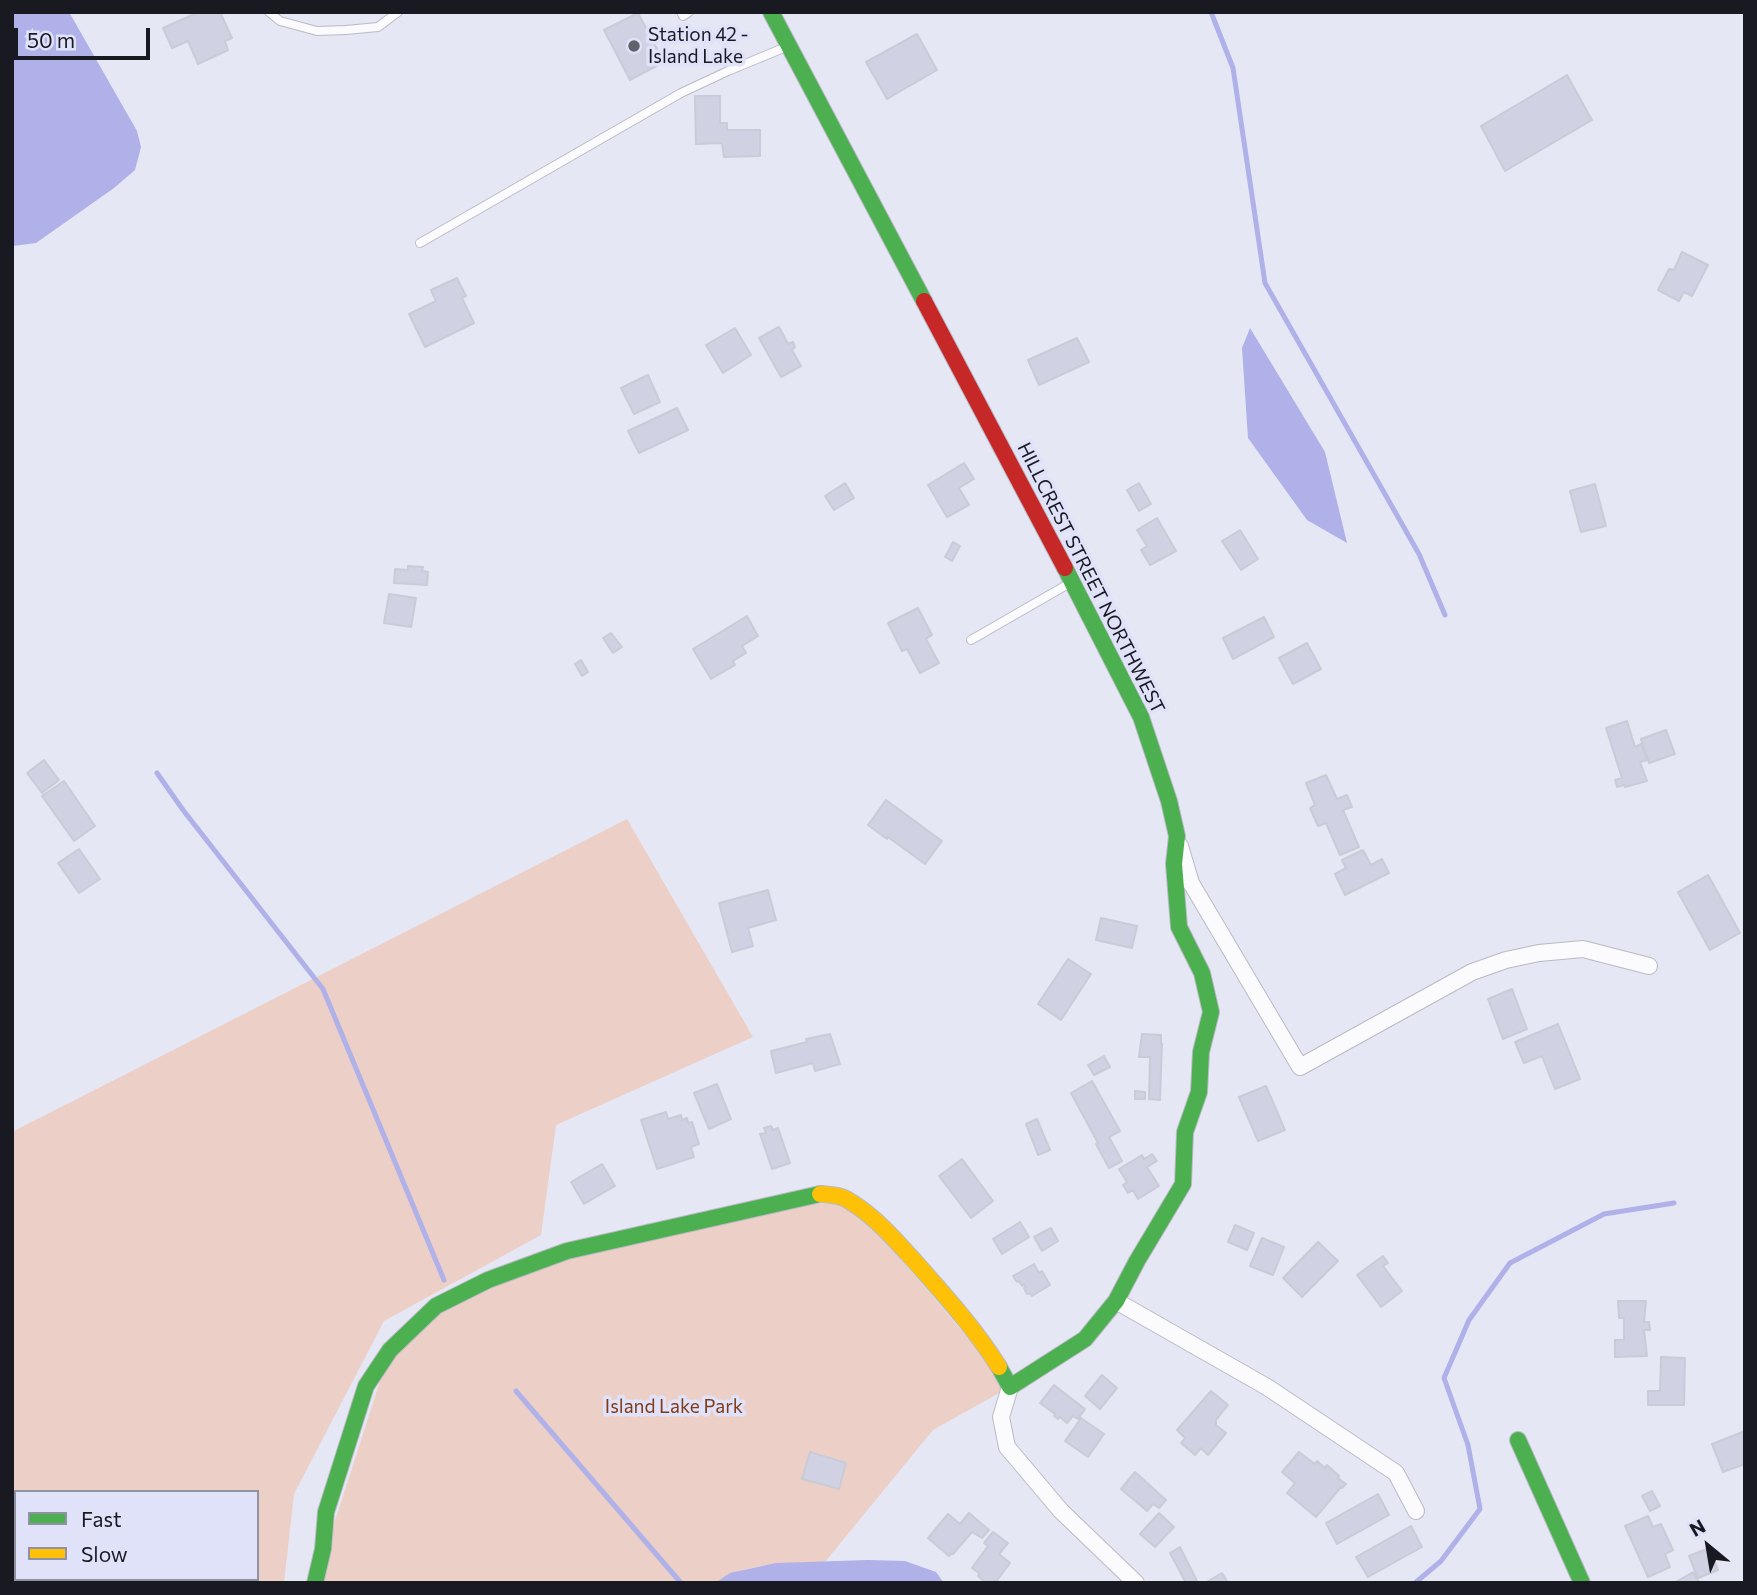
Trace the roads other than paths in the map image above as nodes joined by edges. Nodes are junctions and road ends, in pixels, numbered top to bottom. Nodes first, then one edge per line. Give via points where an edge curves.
1 (269, 12) edge
2 (398, 12) edge
3 (681, 12) edge
4 (690, 12) edge
5 (771, 12) edge
6 (789, 46) junction
7 (420, 243) dead end
8 (1072, 581) junction
9 (971, 640) dead end
10 (1177, 836) junction
11 (1649, 966) dead end
12 (1116, 1301) junction
13 (1010, 1387) junction
14 (1518, 1440) dead end
15 (1416, 1511) dead end
16 (315, 1583) edge
17 (1136, 1583) edge
18 (1583, 1583) edge

1 - 2 lane via 280,21 317,31 378,27
3 - 4 lane via 683,16
5 - 6 street, HILLCREST STREET NORTHWEST
6 - 7 lane via 681,93
6 - 8 street, HILLCREST STREET NORTHWEST
8 - 9 lane
8 - 10 street, HILLCREST STREET NORTHWEST via 1141,717
10 - 11 street via 1191,883 1300,1067 1472,972 1506,960 1583,949
10 - 12 street, HILLCREST STREET NORTHWEST via 1174,864 1179,927 1202,974 1211,1012 1201,1052 1199,1092 1185,1132 1183,1184
12 - 13 street, HILLCREST STREET NORTHWEST via 1084,1339
12 - 15 street via 1268,1387 1396,1473
13 - 16 street via 986,1346 887,1231 863,1209 838,1195 819,1194 568,1251 488,1280 436,1306 390,1350 366,1386 326,1512
13 - 17 street via 1001,1417 1007,1447 1061,1511
14 - 18 street

